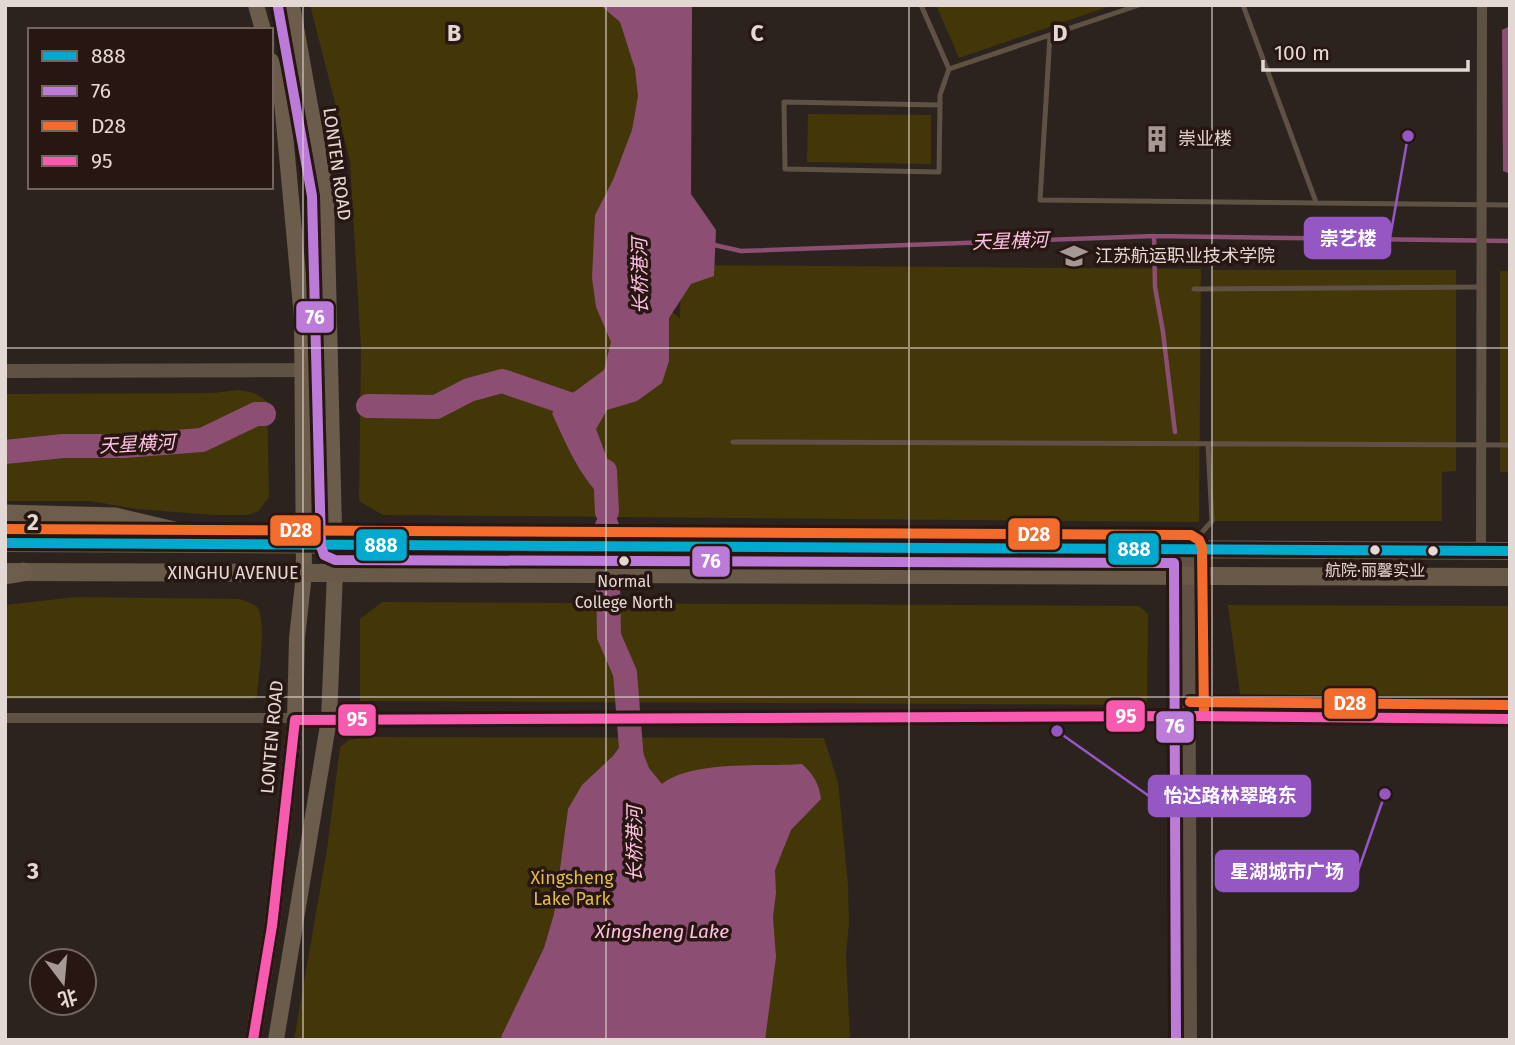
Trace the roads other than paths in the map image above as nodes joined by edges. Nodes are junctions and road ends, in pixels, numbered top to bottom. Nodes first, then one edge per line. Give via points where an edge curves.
1 (256, 5) edge
2 (292, 5) edge
3 (921, 5) edge
4 (1139, 5) edge
5 (1243, 5) edge
6 (1482, 5) edge
7 (262, 28) edge
8 (1050, 35) junction
9 (273, 68) edge
10 (948, 69) junction
11 (940, 105) junction
12 (1316, 202) junction
13 (1482, 203) junction
14 (1510, 205) edge
15 (1481, 287) junction
16 (1194, 289) dead end
17 (330, 370) junction
18 (5, 371) edge
19 (302, 371) junction
20 (733, 442) dead end
21 (1208, 444) junction
22 (1481, 445) junction
23 (1510, 445) edge
24 (13, 514) edge
25 (5, 543) edge
26 (225, 543) junction
27 (303, 544) junction
28 (335, 546) junction
29 (1188, 548) junction
30 (1481, 550) junction
31 (1510, 551) edge
32 (335, 572) junction
33 (11, 573) edge
34 (304, 574) junction
35 (1188, 575) junction
36 (1510, 577) edge
37 (1190, 716) junction
38 (5, 718) edge
39 (329, 719) junction
40 (1510, 719) edge
41 (295, 720) junction
42 (253, 1040) edge
43 (276, 1040) edge
44 (1189, 1040) edge

1 - 7 main road
2 - 17 main road, LONTEN ROAD via 326,195
3 - 10 lane
4 - 8 lane
5 - 12 lane
6 - 13 street
8 - 10 lane
8 - 12 lane via 1040,200
9 - 19 main road, LONTEN ROAD via 282,101 302,318
10 - 11 lane
11 - 11 lane via 939,172 785,169 784,102
12 - 13 lane
13 - 14 lane
13 - 15 street
15 - 16 lane
15 - 22 street
17 - 19 street
17 - 28 main road, LONTEN ROAD
18 - 19 street
19 - 27 main road, LONTEN ROAD
20 - 21 lane
21 - 22 lane
21 - 29 lane via 1212,521
22 - 23 lane
22 - 30 street
24 - 26 highway via 115,517
25 - 26 main road, XINGHU AVENUE
26 - 27 main road, XINGHU AVENUE
27 - 28 main road, XINGHU AVENUE
27 - 34 main road, LONTEN ROAD
28 - 29 main road, XINGHU AVENUE
28 - 32 main road, LONTEN ROAD
29 - 30 main road, XINGHU AVENUE
29 - 35 street
30 - 31 main road, XINGHU AVENUE
32 - 34 main road, XINGHU AVENUE
32 - 35 main road, XINGHU AVENUE
32 - 39 main road, LONTEN ROAD
33 - 34 main road, XINGHU AVENUE
34 - 41 main road, LONTEN ROAD
35 - 36 main road, XINGHU AVENUE
35 - 37 street
37 - 39 street
37 - 40 street
37 - 44 street
38 - 41 street
39 - 41 street
39 - 43 main road, LONTEN ROAD
41 - 42 main road, LONTEN ROAD via 272,926

